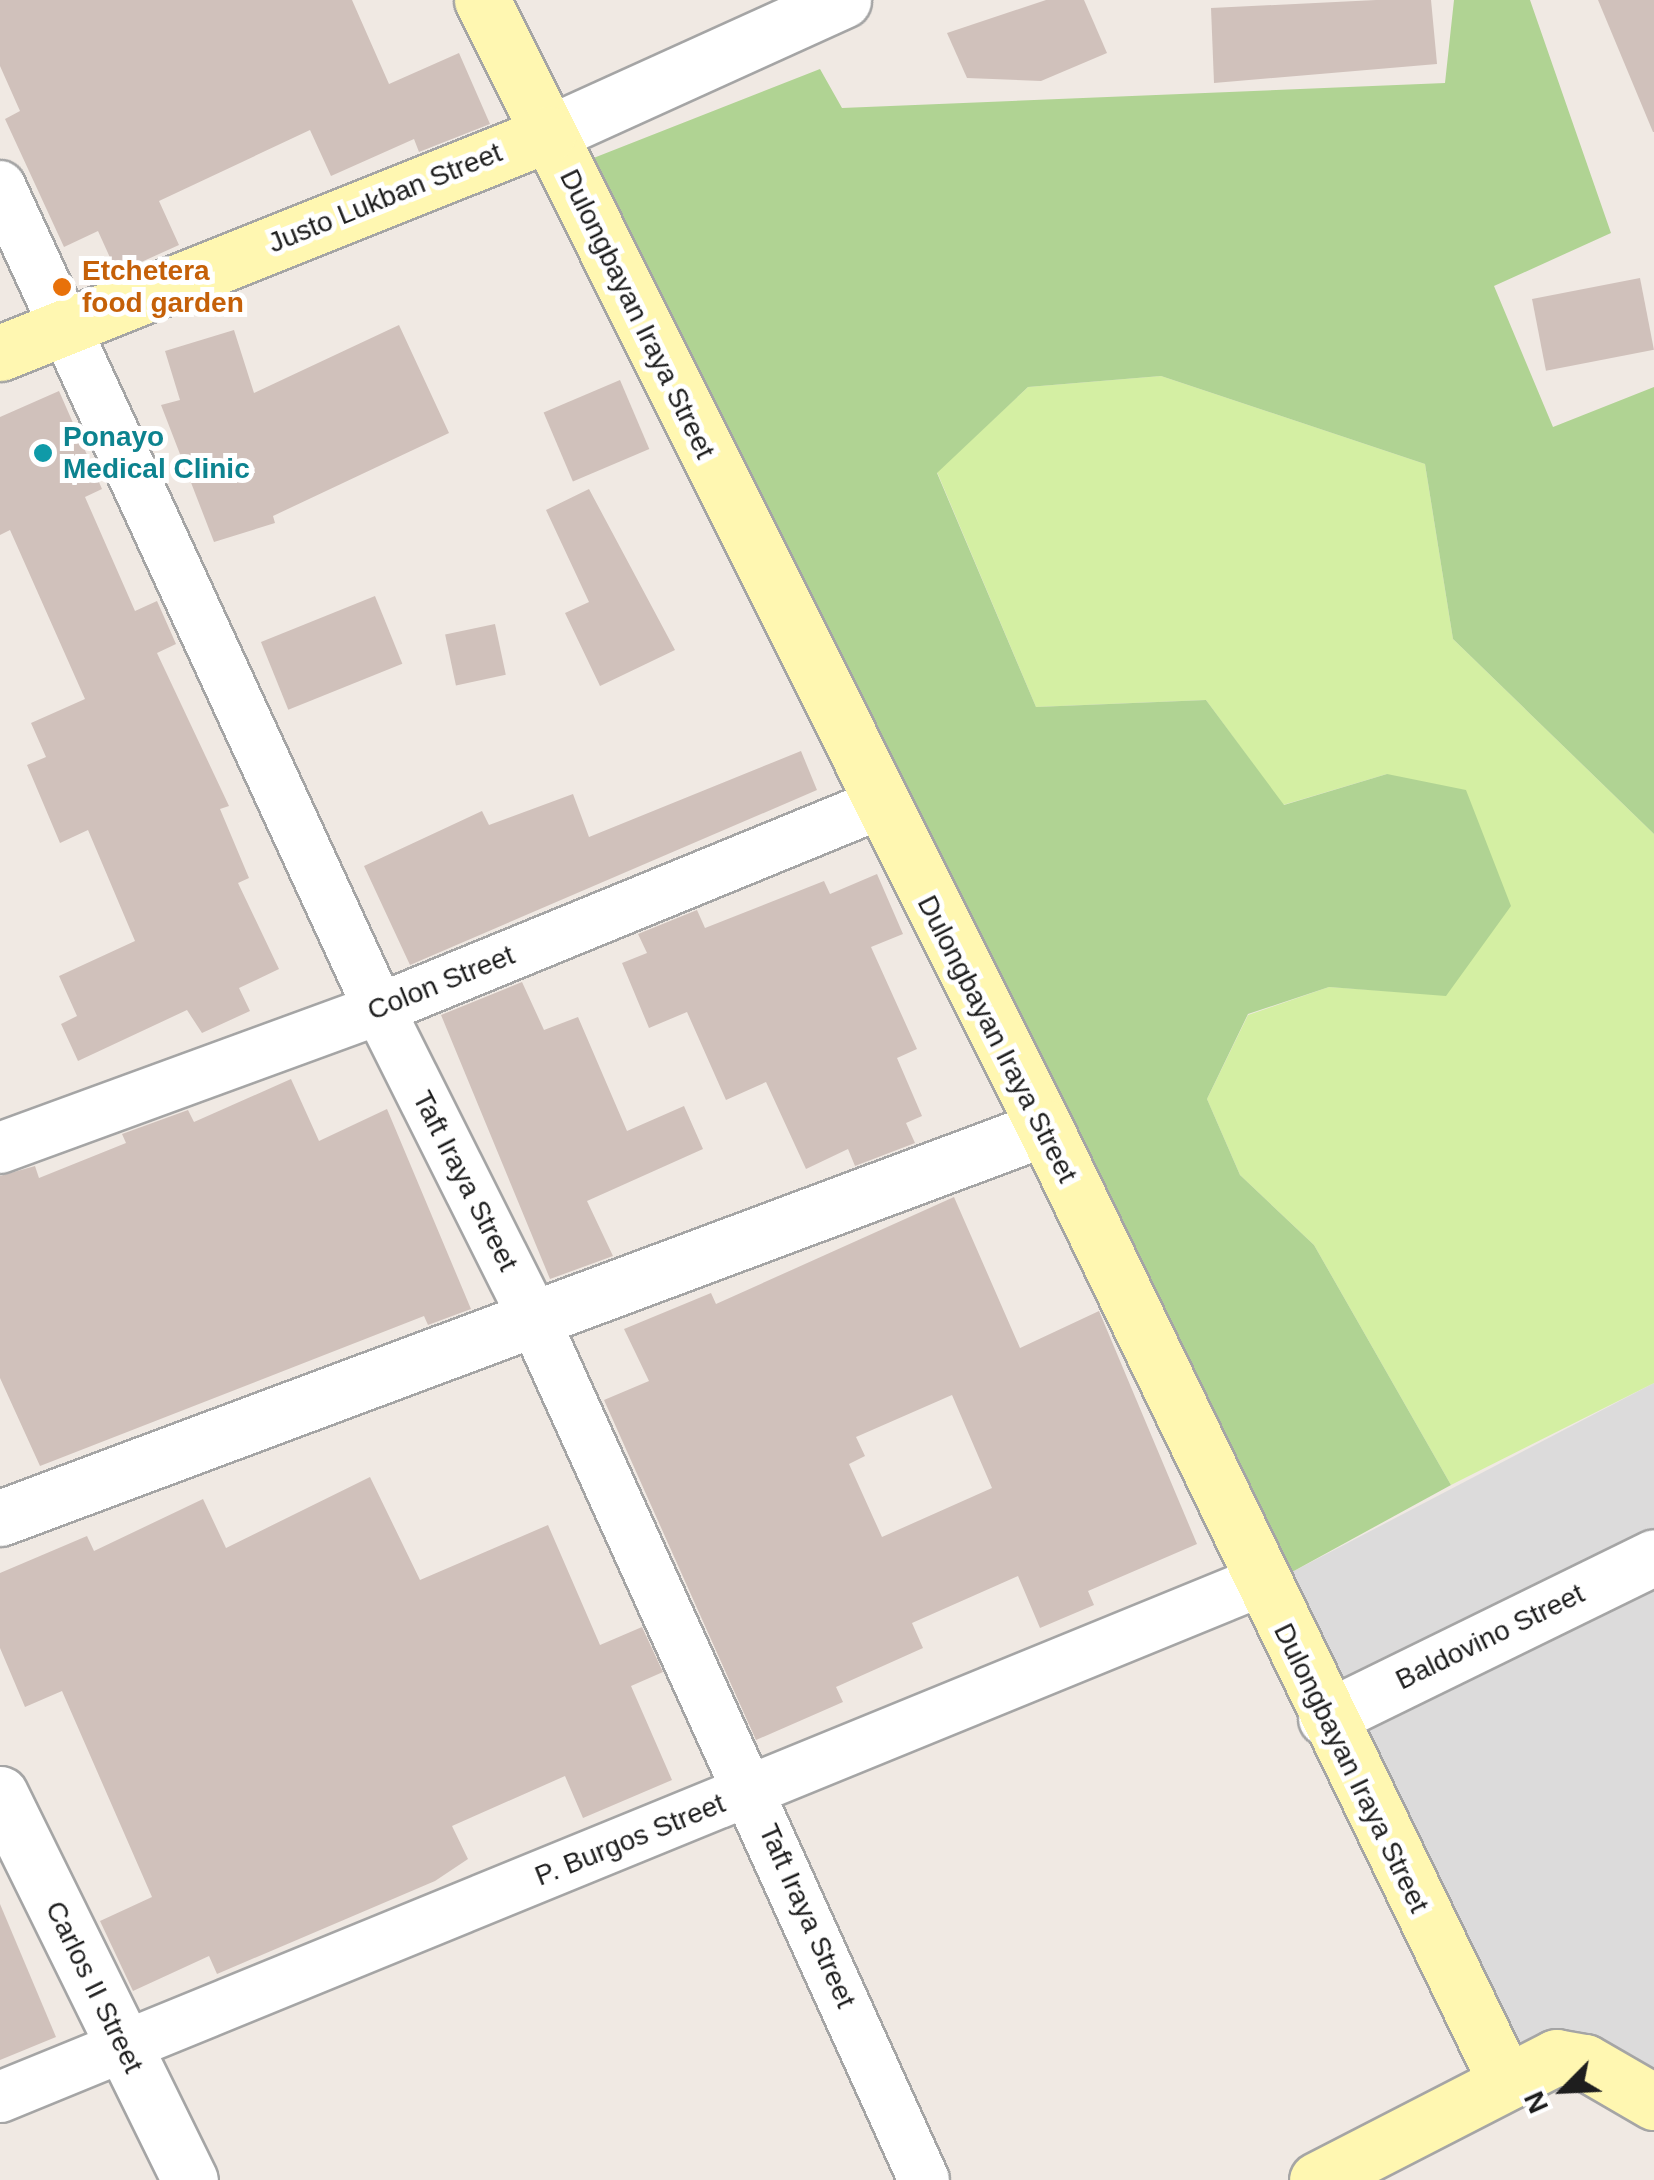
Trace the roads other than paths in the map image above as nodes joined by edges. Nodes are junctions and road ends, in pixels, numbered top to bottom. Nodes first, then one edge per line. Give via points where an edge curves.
1 (482, 0) edge
2 (843, 0) edge
3 (548, 134) junction
4 (0, 186) edge
5 (66, 325) junction
6 (0, 354) edge
7 (877, 804) junction
8 (379, 1009) junction
9 (1045, 1128) junction
10 (0, 1148) edge
11 (534, 1319) junction
12 (0, 1518) edge
13 (1654, 1557) edge
14 (1259, 1582) junction
15 (1326, 1718) junction
16 (751, 1790) junction
17 (0, 1794) edge
18 (123, 2047) junction
19 (1506, 2082) junction
20 (0, 2097) edge
21 (1654, 2102) edge
22 (190, 2180) edge
23 (924, 2180) edge
24 (1317, 2180) edge

1 - 3 main road, Dulongbayan Iraya Street
2 - 3 street
3 - 5 main road, Justo Lukban Street
3 - 7 main road, Dulongbayan Iraya Street
4 - 5 street, Taft Iraya Street
5 - 6 main road, Justo Lukban Street
5 - 8 street, Taft Iraya Street
7 - 8 street, Colon Street
7 - 9 main road, Dulongbayan Iraya Street
8 - 10 street, Colon Street
8 - 11 street, Taft Iraya Street
9 - 11 street
9 - 14 main road, Dulongbayan Iraya Street
11 - 12 street
11 - 16 street, Taft Iraya Street
13 - 15 street, Baldovino Street
14 - 15 main road, Dulongbayan Iraya Street
14 - 16 street, P. Burgos Street
15 - 19 main road, Dulongbayan Iraya Street
16 - 18 street, P. Burgos Street
16 - 23 street, Taft Iraya Street
17 - 18 street, Carlos II Street
18 - 20 street, P. Burgos Street
18 - 22 street, Carlos II Street
19 - 21 main road via 1571,2056
19 - 24 main road

